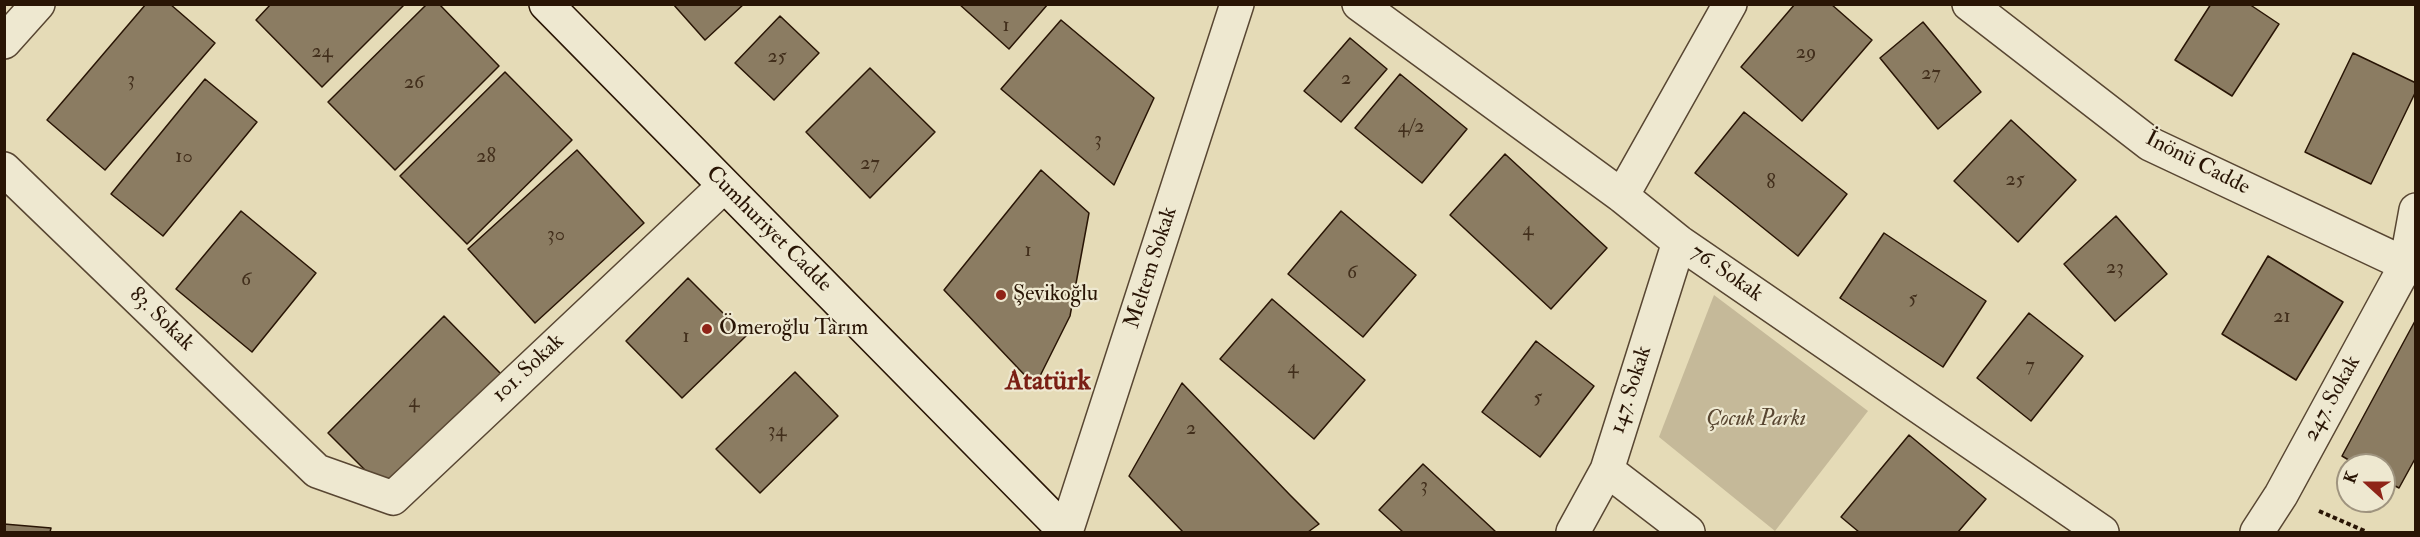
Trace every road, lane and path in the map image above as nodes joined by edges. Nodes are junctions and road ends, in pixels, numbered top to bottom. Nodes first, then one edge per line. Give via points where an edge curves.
1 (38, 4) edge
2 (546, 4) edge
3 (1237, 4) edge
4 (1359, 4) edge
5 (1730, 4) edge
6 (1969, 4) edge
7 (4, 42) edge
8 (4, 169) edge
9 (724, 186) junction
10 (1622, 196) junction
11 (2415, 210) edge
12 (1680, 242) junction
13 (2411, 267) edge
14 (1607, 470) junction
15 (317, 471) joint
16 (2281, 495) junction
17 (1066, 532) edge
18 (1573, 532) edge
19 (1688, 532) edge
20 (2102, 532) edge
21 (2257, 532) edge
22 (2367, 532) edge

1 - 7 street
2 - 9 street, Cumhuriyet Cadde
3 - 17 street, Meltem Sokak
4 - 10 street, 76. Sokak
5 - 10 street
6 - 13 street, İnönü Cadde via 2150,144
8 - 15 street, 83. Sokak
9 - 15 street, 101. Sokak via 393,498
9 - 17 street, Cumhuriyet Cadde
10 - 12 street, 76. Sokak
11 - 13 street, 247. Sokak
12 - 14 street, 147. Sokak
12 - 20 street, 76. Sokak
13 - 16 street, 247. Sokak
14 - 18 street, 147. Sokak
14 - 19 street
16 - 21 street, 247. Sokak
16 - 22 path

